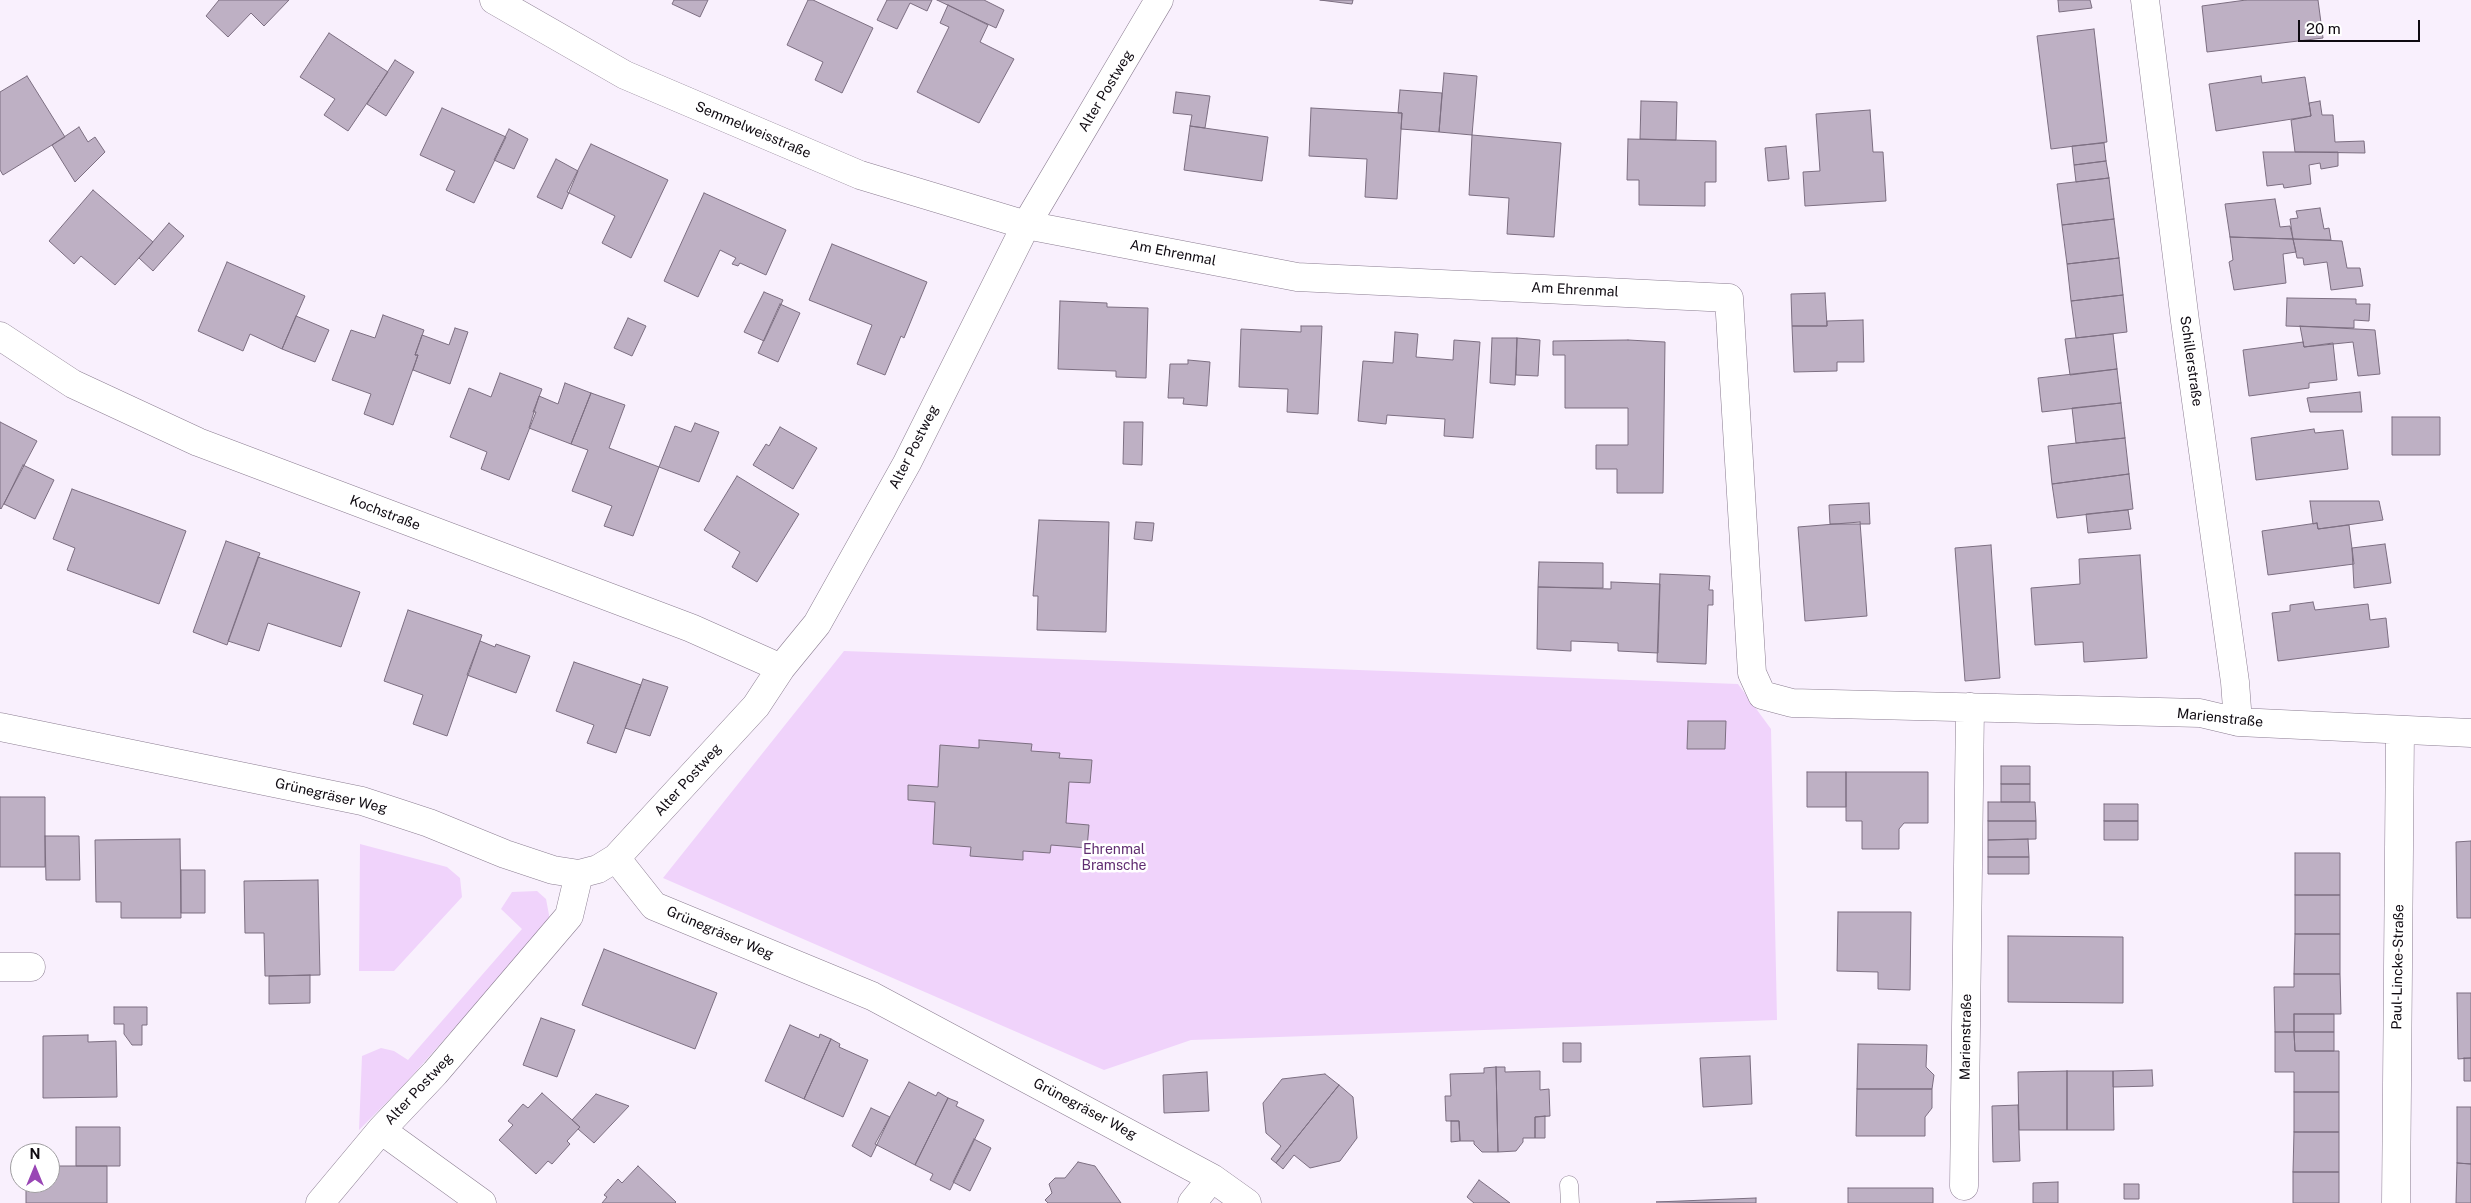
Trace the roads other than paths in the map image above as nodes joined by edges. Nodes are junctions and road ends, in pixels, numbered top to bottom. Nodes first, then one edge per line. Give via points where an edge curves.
1 (494, 0) edge
2 (1159, 0) edge
3 (2145, 0) edge
4 (1026, 225) junction
5 (0, 336) edge
6 (781, 668) junction
7 (1762, 695) joint
8 (1970, 707) junction
9 (2238, 722) junction
10 (0, 726) edge
11 (2400, 731) junction
12 (2471, 733) edge
13 (616, 858) junction
14 (579, 874) junction
15 (0, 966) edge
16 (30, 966) dead end
17 (381, 1130) junction
18 (1212, 1178) junction
19 (1569, 1184) dead end
20 (1964, 1186) dead end
21 (320, 1203) edge
22 (482, 1203) edge
23 (1192, 1203) edge
24 (1247, 1203) edge
25 (1570, 1203) edge
26 (2396, 1203) edge

1 - 4 street, Semmelweisstraße via 625,75 860,176
2 - 4 street, Alter Postweg
3 - 9 street, Schillerstraße
4 - 6 street, Alter Postweg via 897,480 817,624
4 - 7 street, Am Ehrenmal via 1297,277 1729,298 1752,673
5 - 6 street, Kochstraße via 73,384 198,442 691,628
6 - 13 street, Alter Postweg via 756,706
7 - 8 street, Marienstraße via 1792,703
8 - 9 street, Marienstraße via 2200,713
8 - 20 street, Marienstraße
9 - 11 street, Marienstraße
10 - 14 street, Grünegräser Weg via 362,801 552,870
11 - 12 street, Marienstraße
11 - 26 street, Paul-Lincke-Straße
13 - 14 street, Grünegräser Weg via 598,870
13 - 18 street, Grünegräser Weg via 654,906 872,996
14 - 17 street, Alter Postweg via 569,916 435,1073
15 - 16 street
17 - 21 street, Alter Postweg
17 - 22 street
18 - 23 street
18 - 24 street, Grünegräser Weg
19 - 25 lane

